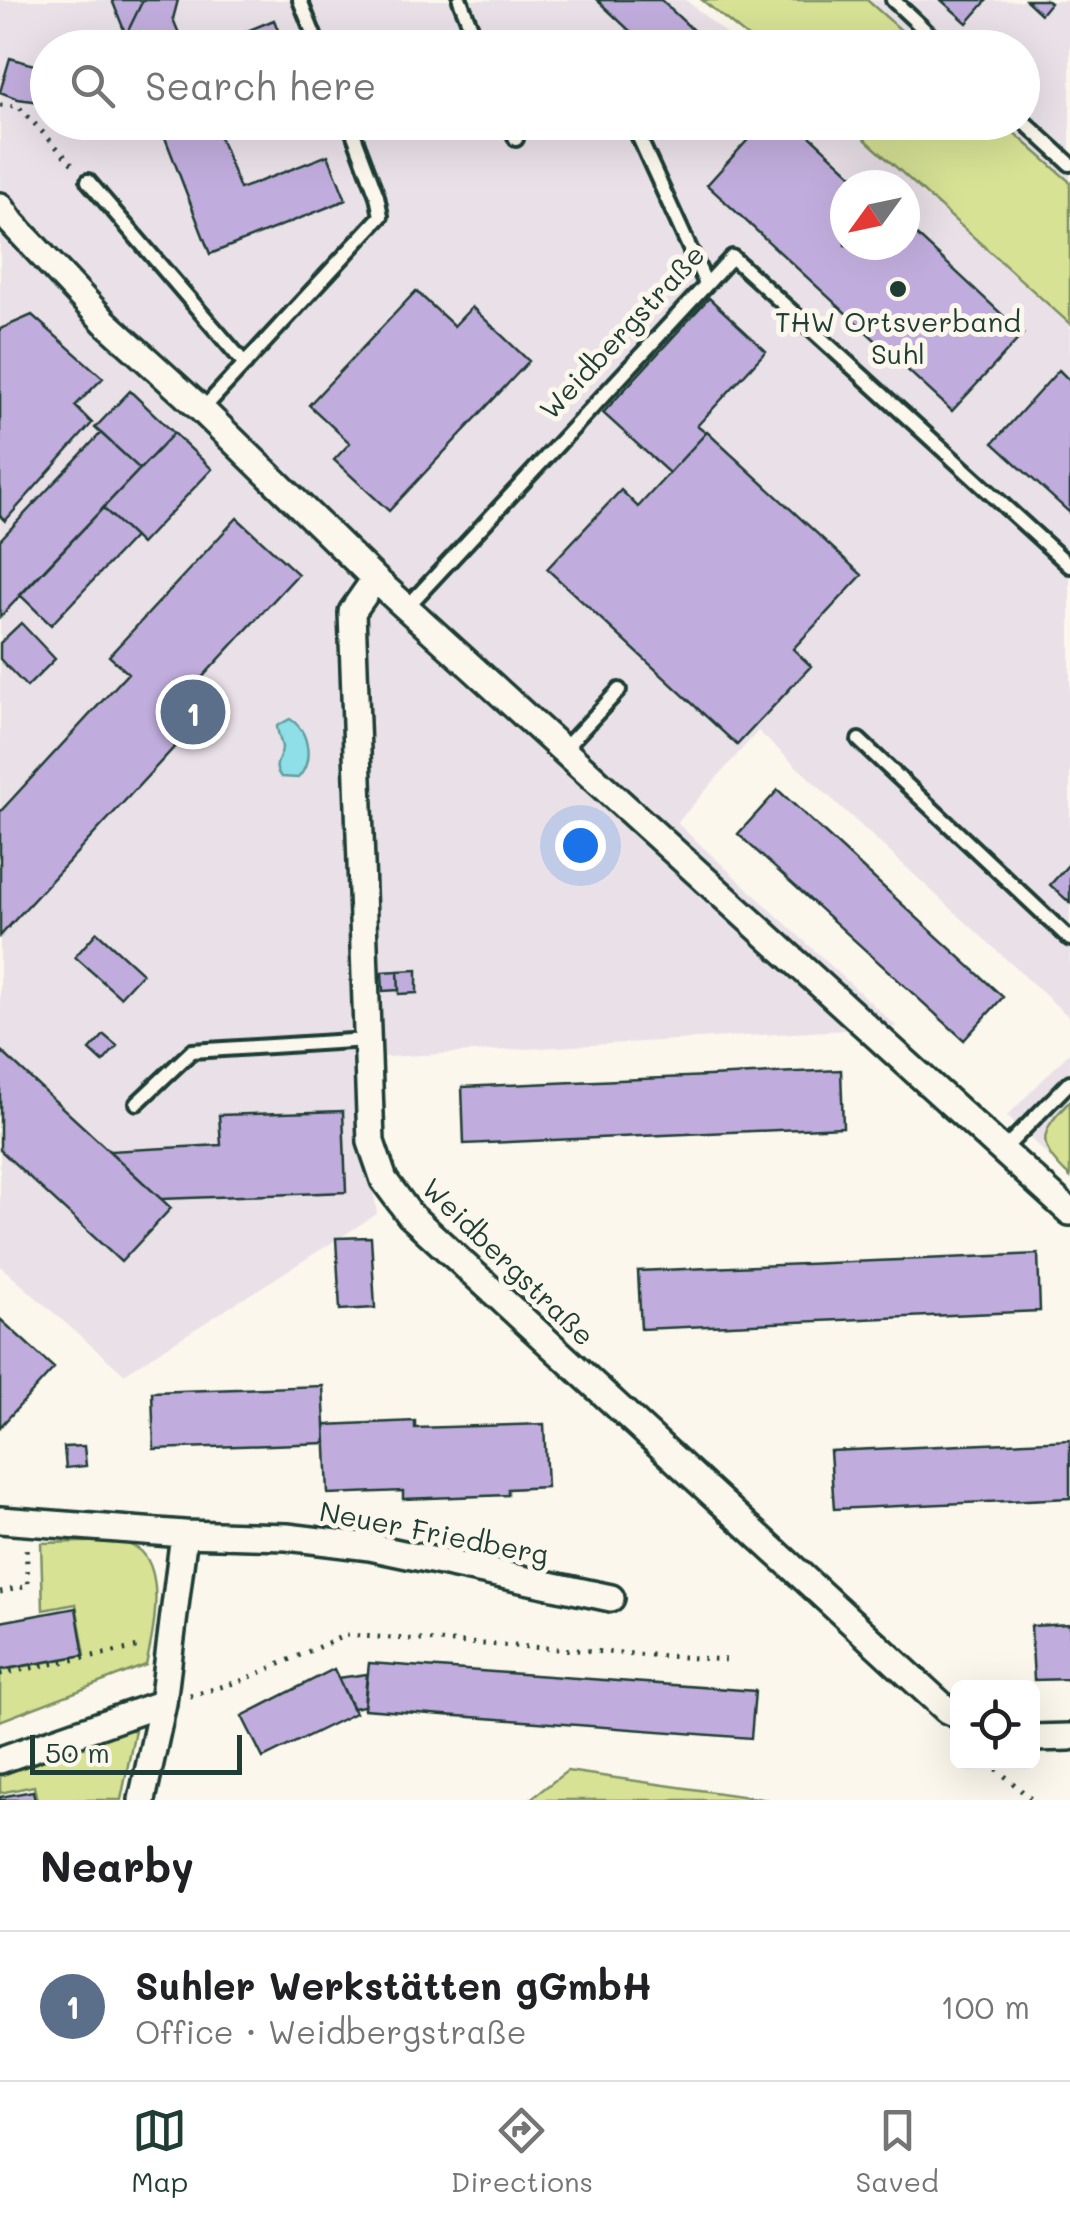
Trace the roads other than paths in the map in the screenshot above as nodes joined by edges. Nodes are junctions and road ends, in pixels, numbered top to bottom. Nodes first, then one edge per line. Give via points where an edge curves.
1 (300, 0) edge
2 (460, 0) edge
3 (893, 0) edge
4 (312, 30) edge
5 (472, 30) edge
6 (925, 30) edge
7 (1040, 136) edge
8 (356, 140) edge
9 (640, 140) edge
10 (1070, 164) edge
11 (88, 181) road end
12 (4, 221) edge
13 (706, 284) junction
14 (246, 364) junction
15 (202, 410) junction
16 (1070, 566) edge
17 (376, 579) junction
18 (407, 607) junction
19 (619, 690) dead end
20 (859, 740) dead end
21 (564, 750) junction
22 (1070, 939) edge
23 (367, 1040) junction
24 (1070, 1082) edge
25 (138, 1104) dead end
26 (1003, 1150) junction
27 (1070, 1212) edge
28 (13, 1521) edge
29 (184, 1534) junction
30 (611, 1598) dead end
31 (163, 1704) junction
32 (950, 1711) edge
33 (1070, 1737) edge
34 (1040, 1738) edge
35 (0, 1760) edge
36 (142, 1800) edge

1 - 4 lane
2 - 5 lane
3 - 6 lane
7 - 10 lane
8 - 14 lane via 381,216
9 - 13 lane
11 - 14 lane
12 - 15 street
13 - 16 lane, Weidbergstraße via 732,257
13 - 18 lane, Weidbergstraße
14 - 15 lane
15 - 17 street
17 - 18 street
17 - 23 street, Weidbergstraße via 352,612
18 - 21 street
19 - 21 lane
20 - 22 lane
21 - 26 street
23 - 25 lane via 192,1050
23 - 32 street, Weidbergstraße via 371,1142 384,1180 410,1214
24 - 26 lane
26 - 27 street
28 - 29 street, Neuer Friedberg
29 - 30 street, Neuer Friedberg via 370,1547
29 - 31 street
31 - 35 street
31 - 36 street
33 - 34 street

